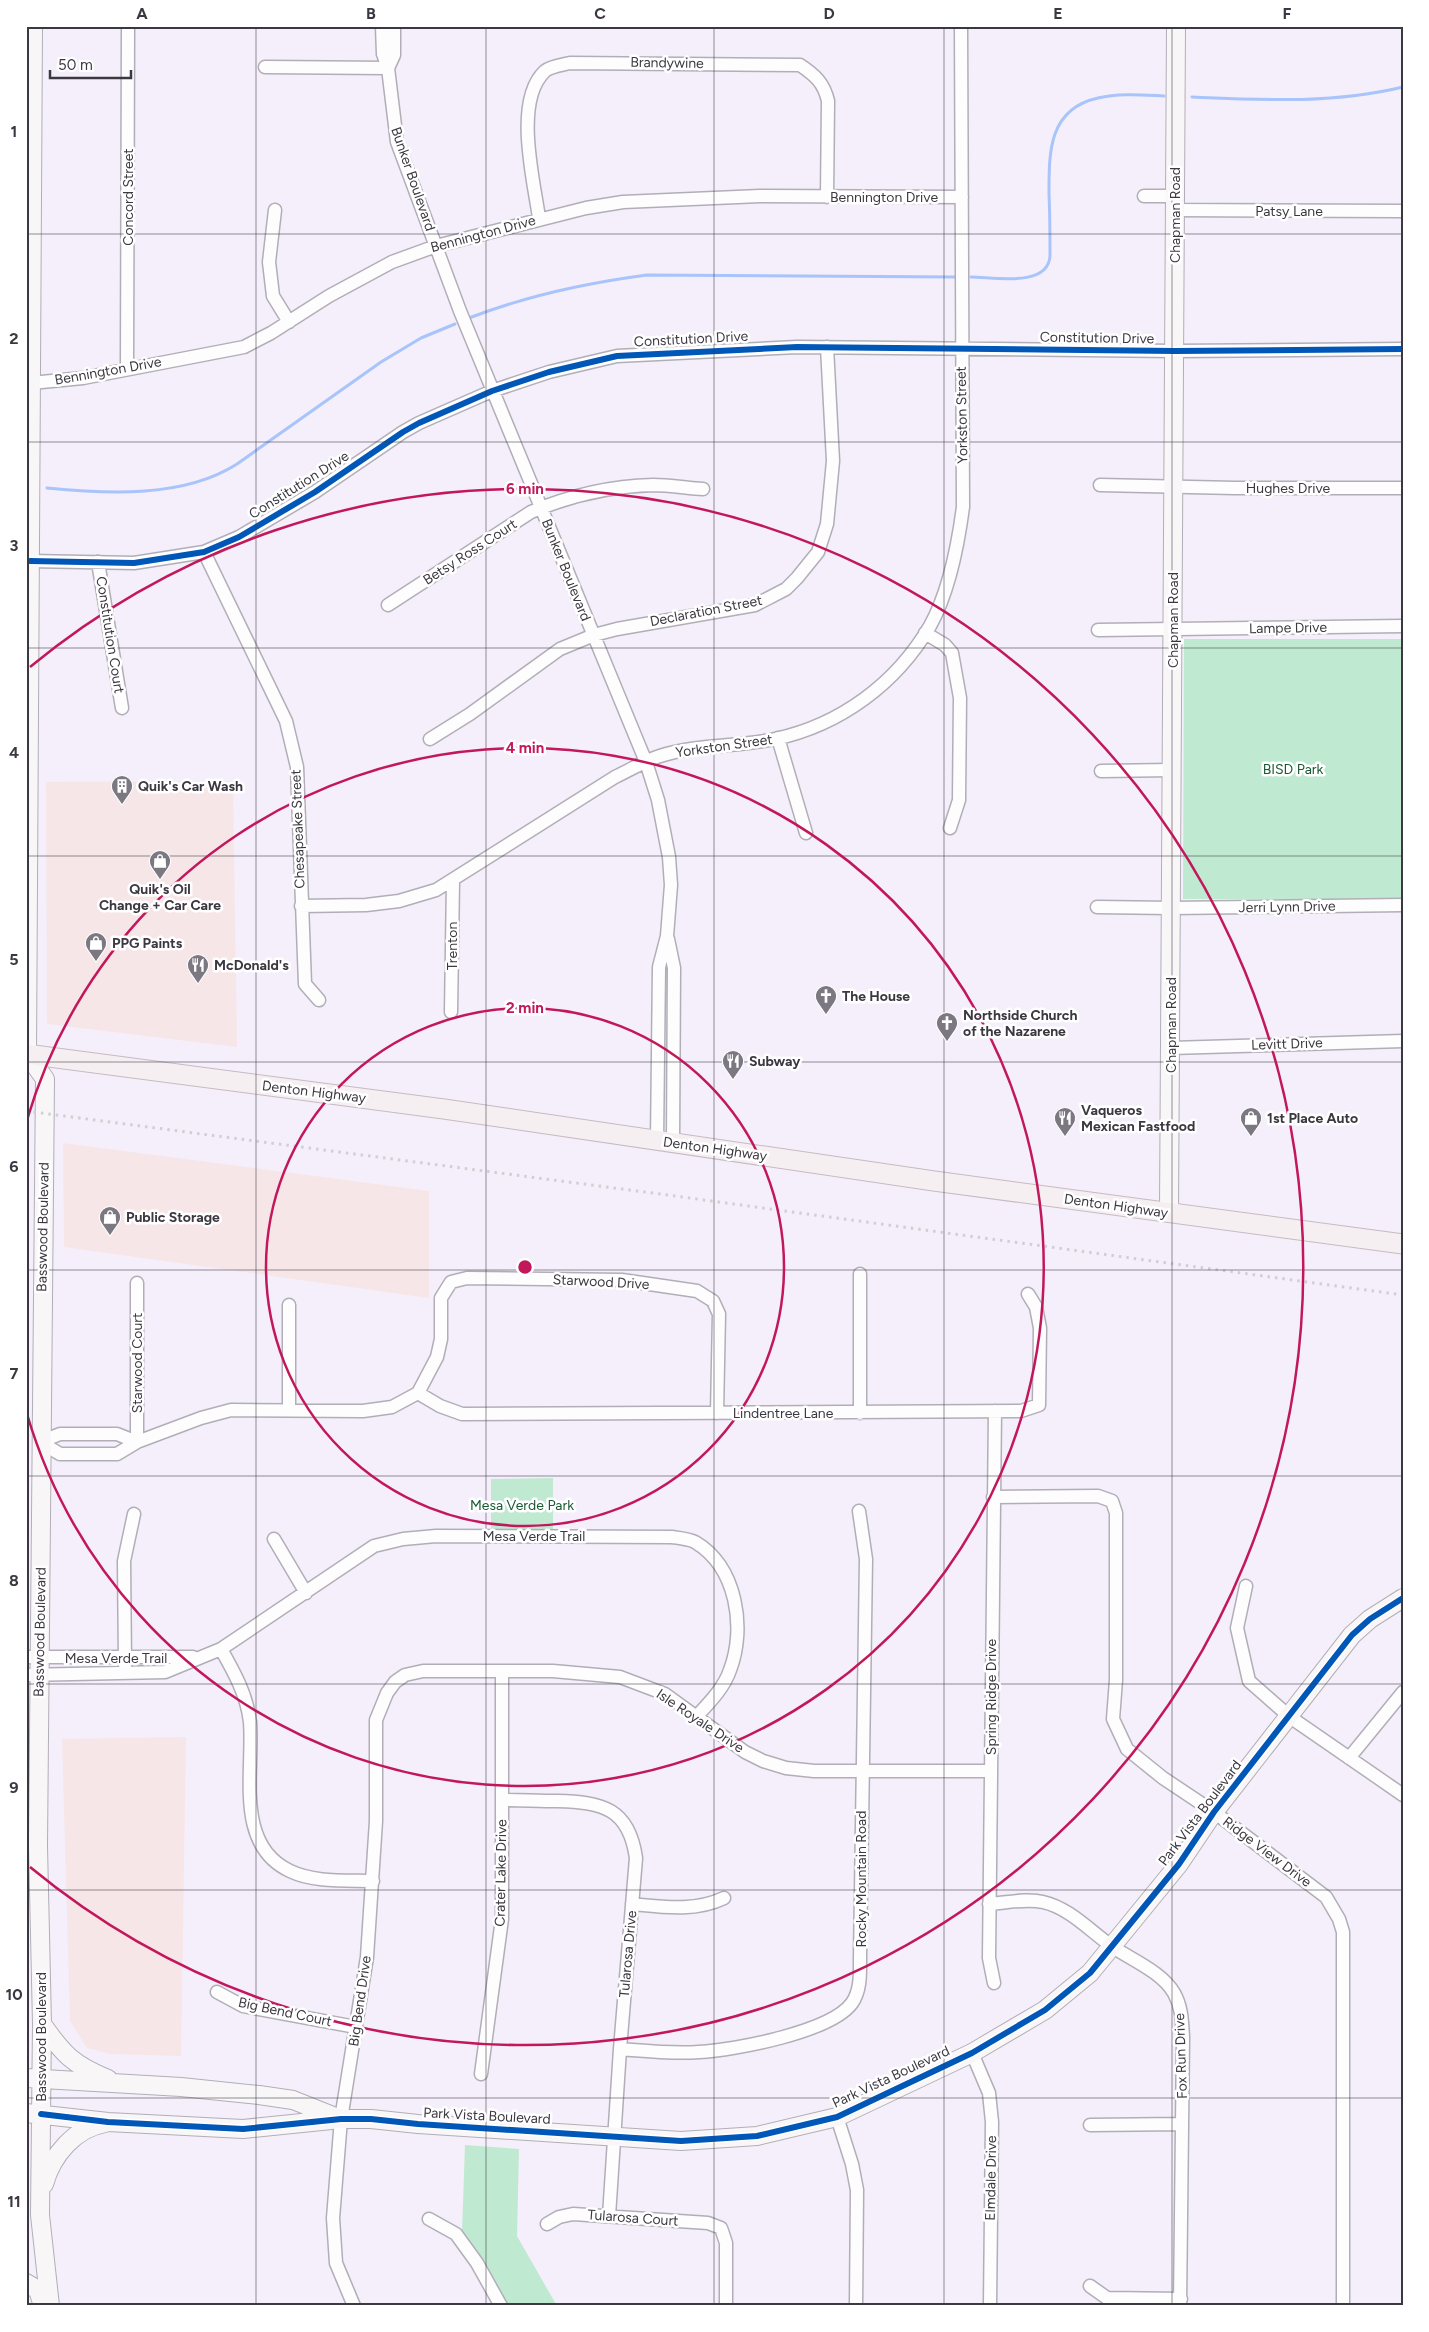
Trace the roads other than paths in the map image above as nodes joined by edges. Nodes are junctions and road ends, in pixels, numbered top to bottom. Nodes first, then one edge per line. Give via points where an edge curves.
1 (33, 26) edge
2 (128, 26) edge
3 (382, 26) edge
4 (394, 26) edge
5 (961, 26) edge
6 (1176, 26) edge
7 (265, 67) dead end
8 (388, 68) junction
9 (827, 196) junction
10 (1144, 196) dead end
11 (962, 197) junction
12 (1175, 203) junction
13 (275, 210) dead end
14 (1403, 210) edge
15 (538, 218) junction
16 (436, 246) junction
17 (288, 322) junction
18 (827, 347) junction
19 (962, 348) junction
20 (1403, 349) edge
21 (1175, 352) junction
22 (127, 369) junction
23 (31, 383) junction
24 (492, 391) junction
25 (1100, 485) dead end
26 (1174, 487) junction
27 (1403, 488) edge
28 (703, 489) dead end
29 (541, 508) junction
30 (204, 552) junction
31 (30, 561) junction
32 (98, 562) junction
33 (388, 605) dead end
34 (1403, 626) edge
35 (1173, 628) junction
36 (1098, 630) dead end
37 (925, 633) junction
38 (594, 635) junction
39 (122, 708) dead end
40 (778, 738) junction
41 (430, 739) dead end
42 (646, 762) junction
43 (1101, 770) dead end
44 (1172, 770) junction
45 (950, 828) dead end
46 (806, 833) dead end
47 (452, 881) junction
48 (1403, 905) edge
49 (301, 906) junction
50 (1097, 907) dead end
51 (1171, 908) junction
52 (667, 936) junction
53 (319, 1000) dead end
54 (452, 1012) dead end
55 (658, 1033) junction
56 (674, 1033) junction
57 (1403, 1041) edge
58 (1171, 1048) junction
59 (26, 1055) edge
60 (665, 1142) junction
61 (1169, 1213) junction
62 (1403, 1244) edge
63 (860, 1274) dead end
64 (137, 1284) dead end
65 (1028, 1294) dead end
66 (289, 1305) dead end
67 (418, 1393) junction
68 (289, 1410) junction
69 (995, 1411) junction
70 (716, 1413) junction
71 (860, 1413) junction
72 (33, 1442) edge
73 (138, 1442) junction
74 (993, 1497) junction
75 (859, 1511) dead end
76 (134, 1514) dead end
77 (274, 1539) dead end
78 (1246, 1586) dead end
79 (306, 1593) junction
80 (1403, 1598) edge
81 (220, 1649) junction
82 (205, 1656) junction
83 (125, 1658) junction
84 (33, 1666) edge
85 (502, 1671) junction
86 (124, 1673) junction
87 (1403, 1692) edge
88 (387, 1693) joint
89 (696, 1717) junction
90 (1290, 1717) junction
91 (1349, 1758) junction
92 (862, 1771) junction
93 (990, 1771) junction
94 (1403, 1795) edge
95 (503, 1800) junction
96 (1214, 1812) junction
97 (32, 1846) edge
98 (373, 1881) junction
99 (724, 1898) dead end
100 (632, 1904) junction
101 (989, 1904) junction
102 (1112, 1946) junction
103 (994, 1983) dead end
104 (217, 1992) dead end
105 (42, 2024) junction
106 (356, 2026) junction
107 (620, 2049) junction
108 (972, 2053) junction
109 (481, 2074) dead end
110 (34, 2078) edge
111 (124, 2085) junction
112 (34, 2114) edge
113 (837, 2117) junction
114 (341, 2119) junction
115 (108, 2122) junction
116 (1182, 2124) junction
117 (1090, 2125) dead end
118 (615, 2136) junction
119 (40, 2199) junction
120 (609, 2216) junction
121 (429, 2219) dead end
122 (547, 2224) dead end
123 (26, 2283) edge
124 (1090, 2286) dead end
125 (1180, 2302) edge
126 (42, 2306) edge
127 (50, 2306) edge
128 (354, 2306) edge
129 (501, 2306) edge
130 (726, 2306) edge
131 (856, 2306) edge
132 (990, 2306) edge
133 (1343, 2306) edge

1 - 23 street
2 - 22 street, Concord Street
3 - 8 street, Bunker Boulevard via 383,54
4 - 8 street, Bunker Boulevard via 394,55
5 - 11 street, Yorkston Street
6 - 12 street, Chapman Road
7 - 8 street
8 - 16 street, Bunker Boulevard via 397,142
9 - 11 street, Bennington Drive
9 - 15 street, Bennington Drive via 623,202
9 - 15 street, Brandywine via 826,90 818,78 800,65 570,63 545,70 532,94 528,136
10 - 12 street, Patsy Lane
11 - 19 street, Yorkston Street
12 - 14 street, Patsy Lane
12 - 21 street, Chapman Road
13 - 17 street via 269,262 273,296
15 - 16 street, Bennington Drive
16 - 17 street, Bennington Drive via 392,262
16 - 24 street, Bunker Boulevard
17 - 22 street, Bennington Drive via 244,347
18 - 19 street, Constitution Drive
18 - 24 street, Constitution Drive via 617,356 549,372
18 - 38 street, Declaration Street via 833,461 827,524 818,552 797,578 786,589 755,605
19 - 21 street, Constitution Drive
19 - 37 street, Yorkston Street via 964,507 957,552
20 - 21 street, Constitution Drive
21 - 26 street, Chapman Road
22 - 23 street, Bennington Drive via 84,378
23 - 31 street
24 - 29 street, Bunker Boulevard
24 - 30 street, Constitution Drive via 403,432 315,492 239,537
25 - 26 street, Hughes Drive
26 - 27 street, Hughes Drive
26 - 35 street, Chapman Road
28 - 29 street, Betsy Ross Court via 653,485 613,489 579,495
29 - 33 street, Betsy Ross Court via 448,564
29 - 38 street, Bunker Boulevard
30 - 32 street, Constitution Drive via 156,560
30 - 49 street, Chesapeake Street via 287,727 297,767
31 - 32 street, Constitution Drive
31 - 59 street
32 - 39 street, Constitution Court
34 - 35 street, Lampe Drive
35 - 36 street, Lampe Drive
35 - 44 street, Chapman Road
37 - 40 street, Yorkston Street via 896,671 862,703
37 - 45 street via 946,645 952,653 960,698 959,800
38 - 41 street, Declaration Street via 560,649
38 - 42 street, Bunker Boulevard
40 - 42 street, Yorkston Street via 683,750
40 - 46 street
42 - 47 street, Yorkston Street via 615,777
42 - 52 street, Bunker Boulevard via 658,800 669,857 671,885
43 - 44 street
44 - 51 street, Chapman Road
47 - 49 street, Yorkston Street via 436,890 399,901
47 - 54 street, Trenton
48 - 51 street, Jerri Lynn Drive
49 - 53 street, Chesapeake Street via 305,984
50 - 51 street, Jerri Lynn Drive
51 - 58 street, Chapman Road
52 - 55 street, Bunker Boulevard via 659,967
52 - 56 street, Bunker Boulevard via 674,968
55 - 56 street
55 - 60 street, Bunker Boulevard
56 - 60 street, Bunker Boulevard
57 - 58 street, Levitt Drive
58 - 61 street, Chapman Road
59 - 60 main road, Denton Highway via 444,1109
59 - 72 street, Basswood Boulevard via 45,1079
60 - 61 main road, Denton Highway
61 - 62 main road, Denton Highway
63 - 71 street
64 - 73 street, Starwood Court
65 - 69 street, Lindentree Lane via 1036,1307 1040,1328 1039,1405 1021,1411
66 - 68 street
67 - 68 street via 392,1407
67 - 70 street, Lindentree Lane via 462,1414
67 - 70 street, Starwood Drive via 437,1357 441,1339 441,1298 451,1282 467,1278 622,1280 697,1291 713,1301 718,1314
68 - 73 street via 231,1410
69 - 71 street, Lindentree Lane
69 - 74 street, Spring Ridge Drive
70 - 71 street, Lindentree Lane
72 - 73 street via 60,1434 117,1434
72 - 73 street via 60,1454 117,1454
72 - 84 street, Basswood Boulevard
74 - 93 street, Spring Ridge Drive
74 - 96 street, Ridge View Drive via 1098,1496 1112,1501 1116,1513 1113,1719 1127,1749
75 - 92 street, Rocky Mountain Road via 866,1558
76 - 83 street via 124,1561
77 - 79 street
78 - 90 street via 1237,1628 1249,1681
79 - 81 street, Mesa Verde Trail
79 - 89 street, Mesa Verde Trail via 374,1546 403,1539 614,1535 672,1537 694,1542 719,1565 730,1581 737,1629 731,1669 726,1680
80 - 90 street, Park Vista Boulevard via 1352,1635
81 - 82 street, Mesa Verde Trail
81 - 98 street via 238,1679 247,1705 251,1812 263,1847 277,1863 304,1876
82 - 83 street, Mesa Verde Trail
82 - 86 street, Mesa Verde Trail via 165,1672
83 - 84 street, Mesa Verde Trail
83 - 86 street
84 - 86 street, Mesa Verde Trail
84 - 97 street, Basswood Boulevard
85 - 88 street, Isle Royale Drive via 423,1671 405,1675
85 - 89 street, Isle Royale Drive via 553,1671 620,1677 665,1694
85 - 95 street, Crater Lake Drive
87 - 91 street
88 - 98 street, Big Bend Drive via 376,1720
89 - 92 street, Isle Royale Drive via 763,1761 804,1770
90 - 91 street
90 - 96 street, Park Vista Boulevard
91 - 94 street
92 - 93 street, Isle Royale Drive
92 - 107 street, Rocky Mountain Road via 859,1987 852,2002 835,2017 809,2029 723,2050
93 - 101 street, Spring Ridge Drive
95 - 100 street, Tularosa Drive via 589,1803 608,1808 618,1816 633,1839 636,1858
95 - 109 street, Crater Lake Drive via 502,1919
96 - 102 street, Park Vista Boulevard via 1179,1864
96 - 133 street, Ridge View Drive via 1326,1897 1343,1932
97 - 105 street, Basswood Boulevard
98 - 106 street, Big Bend Drive via 367,1957
99 - 100 street via 700,1906
100 - 107 street, Tularosa Drive
101 - 102 street, Fox Run Drive via 1041,1901 1054,1905
101 - 103 street, Spring Ridge Drive via 989,1958
102 - 108 street, Park Vista Boulevard via 1090,1973 1045,2010
102 - 116 street, Fox Run Drive via 1165,1982 1174,1993 1182,2013
104 - 106 street, Big Bend Court via 243,2006
105 - 110 street, Basswood Boulevard
105 - 111 street via 59,2048 84,2070
106 - 114 street, Big Bend Drive
107 - 118 street, Tularosa Drive
108 - 113 street, Park Vista Boulevard
108 - 132 street, Elmdale Drive via 989,2093 992,2122
110 - 111 street, Park Vista Boulevard
110 - 112 street, Basswood Boulevard
111 - 114 street, Park Vista Boulevard via 181,2087 293,2100
112 - 115 street, Park Vista Boulevard
112 - 119 street, Basswood Boulevard
113 - 118 street, Park Vista Boulevard via 757,2136 681,2141
113 - 131 street via 857,2190
114 - 115 street, Park Vista Boulevard via 243,2129
114 - 118 street, Park Vista Boulevard
114 - 128 street, Big Bend Drive via 333,2240 336,2262
115 - 119 street via 93,2125 74,2137 59,2153 47,2172
116 - 117 street
116 - 125 street, Fox Run Drive
118 - 120 street, Tularosa Drive
119 - 127 street, Basswood Boulevard
120 - 122 street, Tularosa Court via 573,2214
120 - 130 street, Tularosa Court via 708,2223 721,2228 726,2243
121 - 129 street via 456,2234 477,2262
123 - 126 street via 38,2290
124 - 125 street via 1107,2298

